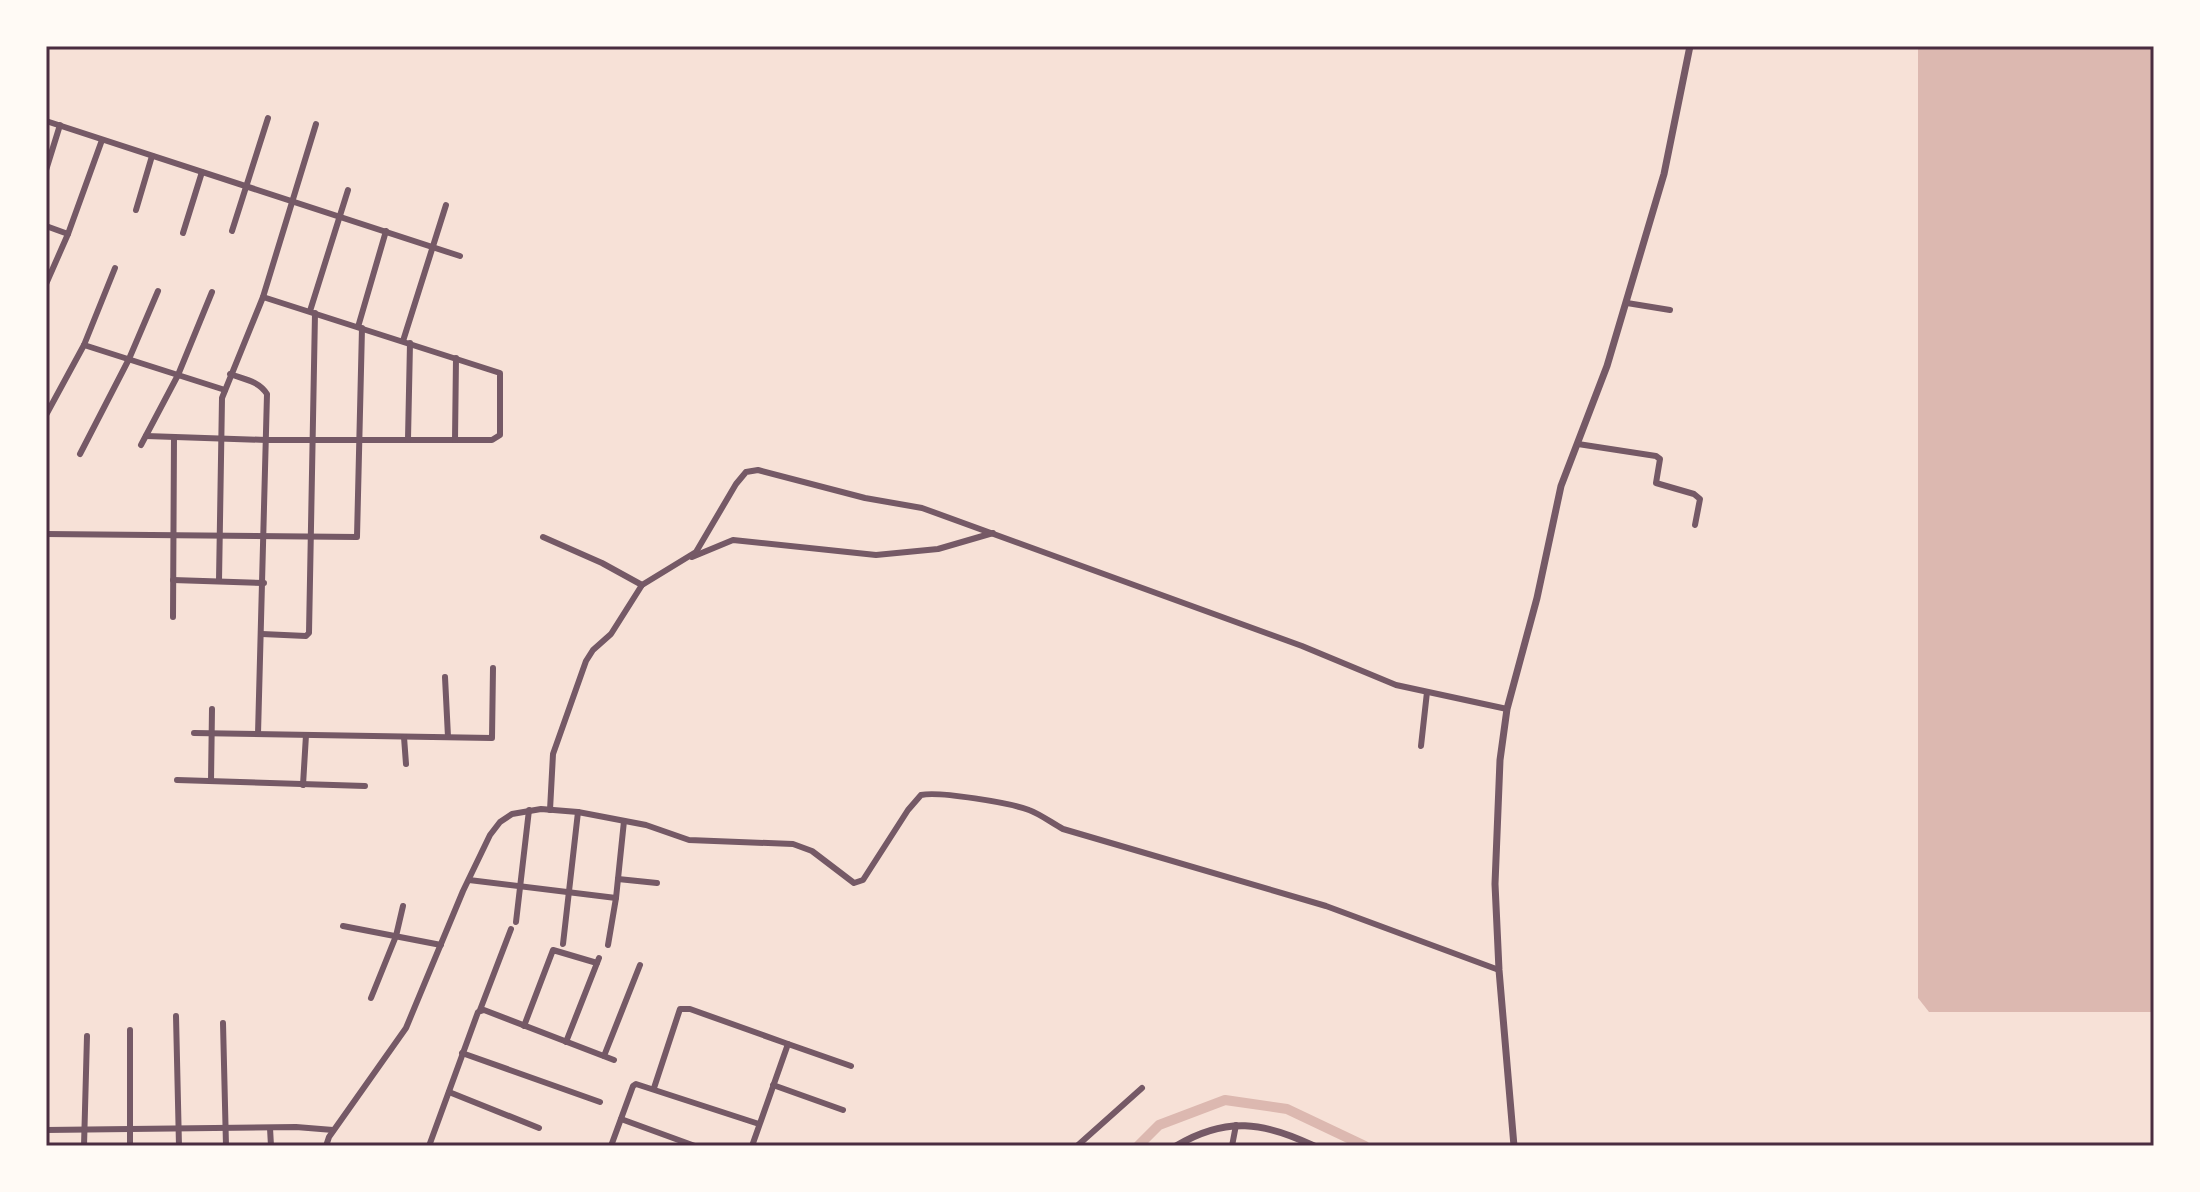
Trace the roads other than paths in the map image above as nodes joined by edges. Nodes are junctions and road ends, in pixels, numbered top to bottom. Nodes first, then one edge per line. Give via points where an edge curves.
1 (1690, 46) edge
2 (268, 118) dead end
3 (46, 121) edge
4 (316, 124) dead end
5 (60, 125) junction
6 (102, 140) junction
7 (152, 156) junction
8 (46, 170) edge
9 (202, 172) junction
10 (246, 186) junction
11 (348, 190) dead end
12 (292, 202) junction
13 (446, 205) dead end
14 (136, 210) dead end
15 (340, 216) junction
16 (46, 226) edge
17 (232, 231) dead end
18 (386, 231) junction
19 (183, 233) dead end
20 (68, 234) junction
21 (432, 246) junction
22 (460, 256) dead end
23 (115, 268) dead end
24 (46, 284) edge
25 (158, 291) dead end
26 (212, 292) dead end
27 (263, 297) junction
28 (1627, 303) junction
29 (1670, 310) dead end
30 (312, 312) junction
31 (360, 327) junction
32 (407, 342) junction
33 (84, 345) junction
34 (456, 358) junction
35 (129, 359) junction
36 (230, 374) junction
37 (178, 375) junction
38 (225, 390) junction
39 (46, 415) edge
40 (146, 436) junction
41 (174, 437) junction
42 (220, 438) junction
43 (359, 438) junction
44 (313, 439) junction
45 (408, 439) junction
46 (266, 440) junction
47 (455, 440) junction
48 (1578, 444) junction
49 (141, 445) dead end
50 (80, 454) dead end
51 (1695, 525) dead end
52 (993, 533) junction
53 (46, 534) edge
54 (265, 536) junction
55 (173, 537) junction
56 (220, 537) junction
57 (312, 537) junction
58 (543, 537) dead end
59 (689, 558) junction
60 (173, 580) junction
61 (219, 581) junction
62 (264, 583) junction
63 (642, 585) junction
64 (173, 617) dead end
65 (262, 634) junction
66 (493, 668) dead end
67 (445, 677) dead end
68 (1427, 692) junction
69 (212, 709) dead end
70 (1507, 709) junction
71 (194, 733) dead end
72 (212, 733) junction
73 (258, 734) junction
74 (306, 735) junction
75 (404, 737) junction
76 (448, 737) junction
77 (1421, 746) dead end
78 (406, 764) dead end
79 (177, 780) dead end
80 (211, 781) junction
81 (303, 785) junction
82 (365, 786) dead end
83 (529, 810) junction
84 (550, 810) junction
85 (578, 812) junction
86 (624, 821) junction
87 (618, 879) junction
88 (469, 880) junction
89 (657, 883) dead end
90 (521, 888) junction
91 (568, 893) junction
92 (616, 898) junction
93 (403, 906) dead end
94 (516, 922) dead end
95 (343, 926) dead end
96 (511, 929) dead end
97 (396, 936) junction
98 (563, 944) dead end
99 (441, 945) junction
100 (608, 945) dead end
101 (640, 965) dead end
102 (1499, 970) junction
103 (371, 998) dead end
104 (480, 1010) junction
105 (176, 1016) dead end
106 (223, 1023) dead end
107 (524, 1026) junction
108 (130, 1030) dead end
109 (87, 1036) dead end
110 (566, 1042) junction
111 (788, 1044) junction
112 (462, 1053) junction
113 (604, 1056) junction
114 (614, 1060) dead end
115 (851, 1066) dead end
116 (773, 1085) junction
117 (654, 1088) junction
118 (1142, 1088) dead end
119 (449, 1092) junction
120 (600, 1102) dead end
121 (843, 1110) dead end
122 (621, 1119) junction
123 (759, 1124) junction
124 (1236, 1125) junction
125 (129, 1127) junction
126 (270, 1128) junction
127 (539, 1128) dead end
128 (83, 1129) junction
129 (179, 1129) junction
130 (225, 1129) junction
131 (46, 1130) edge
132 (333, 1130) junction
133 (84, 1146) edge
134 (130, 1146) edge
135 (179, 1146) edge
136 (226, 1146) edge
137 (271, 1146) edge
138 (326, 1146) edge
139 (429, 1146) edge
140 (611, 1146) edge
141 (695, 1146) edge
142 (752, 1146) edge
143 (1077, 1146) edge
144 (1176, 1146) edge
145 (1232, 1146) edge
146 (1314, 1146) edge
147 (1514, 1146) edge

1 - 28 street via 1672,144
2 - 10 street
3 - 5 street
4 - 12 street
5 - 6 street
5 - 8 street
6 - 7 street
6 - 20 street
7 - 9 street
7 - 14 street
9 - 10 street
9 - 19 street
10 - 12 street
10 - 17 street
11 - 15 street
12 - 15 street
12 - 27 street
13 - 21 street
15 - 18 street
15 - 30 street
16 - 20 street
18 - 21 street
18 - 31 street
20 - 24 street
21 - 22 street
21 - 32 street
23 - 33 street
25 - 35 street
26 - 37 street
27 - 30 street
27 - 36 street
28 - 29 street
28 - 48 street
30 - 31 street
30 - 44 street
31 - 32 street
31 - 43 street
32 - 34 street
32 - 45 street
33 - 35 street
33 - 39 street
34 - 47 street
34 - 47 street via 494,370 502,378 500,435 492,440
35 - 37 street
35 - 50 street
36 - 38 street
36 - 46 street via 254,382 267,394
37 - 38 street
37 - 40 street
38 - 42 street
40 - 41 street
40 - 49 street
41 - 42 street
41 - 55 street
42 - 46 street
42 - 56 street
43 - 44 street
43 - 45 street
43 - 57 street via 357,537
44 - 46 street
44 - 57 street
45 - 47 street
46 - 54 street
48 - 51 street via 1660,459 1656,483 1700,499
48 - 70 street via 1561,486
52 - 59 street via 938,549 876,555 733,540
52 - 59 street via 922,508 758,470 746,472 736,484
52 - 68 street via 1396,685
53 - 55 street
54 - 56 street
54 - 57 street
54 - 62 street
55 - 56 street
55 - 60 street
56 - 61 street
57 - 65 street via 308,635
58 - 63 street
59 - 63 street
60 - 61 street
60 - 64 street
61 - 62 street
62 - 65 street
63 - 84 street via 581,670 553,754
65 - 73 street
66 - 76 street via 492,738
67 - 76 street
68 - 70 street
68 - 77 street
69 - 72 street
70 - 102 street via 1497,802
71 - 72 street
72 - 73 street
72 - 80 street
73 - 74 street
74 - 75 street
74 - 81 street
75 - 76 street
75 - 78 street
79 - 80 street
80 - 81 street
81 - 82 street
83 - 84 street
83 - 88 street via 500,822
83 - 90 street
84 - 85 street
85 - 86 street
85 - 91 street
86 - 87 street
86 - 102 street via 689,840 793,844 859,883 921,795 1013,807 1063,829 1326,906
87 - 89 street
87 - 92 street
88 - 90 street
88 - 99 street
90 - 91 street
90 - 94 street
91 - 92 street
91 - 98 street
92 - 100 street
93 - 97 street
95 - 97 street
96 - 104 street
97 - 99 street
97 - 103 street
99 - 132 street via 406,1028
101 - 113 street
102 - 147 street
104 - 107 street
104 - 112 street
105 - 129 street
106 - 130 street
107 - 110 street
107 - 110 street via 553,950 598,960
108 - 125 street
109 - 128 street
110 - 113 street
111 - 115 street
111 - 116 street
111 - 117 street via 680,1009
112 - 119 street
112 - 120 street
113 - 114 street
116 - 121 street
116 - 123 street
117 - 122 street via 633,1086
117 - 123 street
118 - 143 street
119 - 127 street
119 - 139 street
122 - 140 street
122 - 141 street
123 - 142 street
124 - 144 street via 1197,1133
124 - 145 street
124 - 146 street via 1283,1131
125 - 128 street
125 - 129 street
125 - 134 street
126 - 130 street
126 - 132 street
126 - 137 street
128 - 131 street
128 - 133 street
129 - 130 street
129 - 135 street
130 - 136 street
132 - 138 street

